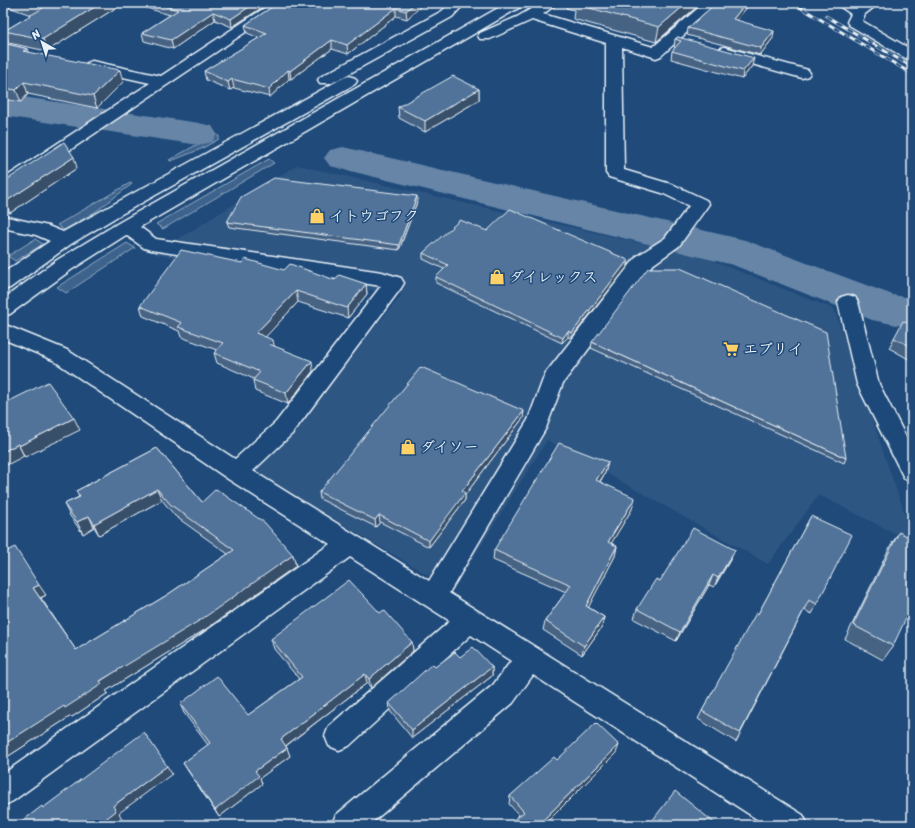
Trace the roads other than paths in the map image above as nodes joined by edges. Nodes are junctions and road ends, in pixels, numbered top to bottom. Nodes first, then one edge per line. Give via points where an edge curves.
1 (282, 3) edge
2 (458, 3) edge
3 (491, 3) edge
4 (517, 3) edge
5 (551, 3) edge
6 (712, 3) edge
7 (842, 3) edge
8 (872, 3) edge
9 (859, 12) junction
10 (531, 15) junction
11 (673, 38) junction
12 (614, 40) junction
13 (688, 42) edge
14 (711, 48) edge
15 (912, 56) edge
16 (79, 64) edge
17 (802, 73) dead end
18 (163, 81) junction
19 (219, 152) junction
20 (236, 164) junction
21 (3, 187) edge
22 (3, 222) edge
23 (127, 226) junction
24 (64, 240) junction
25 (3, 283) edge
26 (848, 302) dead end
27 (3, 309) edge
28 (3, 332) edge
29 (912, 471) edge
30 (236, 472) junction
31 (350, 543) junction
32 (434, 596) junction
33 (470, 620) junction
34 (529, 658) junction
35 (339, 736) dead end
36 (3, 791) edge
37 (346, 825) edge
38 (793, 825) edge

1 - 18 street
2 - 19 street via 447,14 282,104 252,124
3 - 19 street
4 - 20 street
5 - 10 street
6 - 11 street
7 - 9 street
8 - 9 street
9 - 15 street via 854,22
10 - 12 street
10 - 20 street via 496,30 310,134
11 - 12 street via 656,53
11 - 13 street
12 - 32 street via 615,173 668,188 700,204 677,235 644,261 552,380 538,422
14 - 17 street
16 - 18 street
18 - 21 street
19 - 24 street
20 - 23 street
22 - 24 street via 41,230
23 - 27 street via 64,265
23 - 30 street via 151,244 382,279 394,283 284,428
24 - 25 street
26 - 29 street via 868,384
28 - 30 street via 60,355
30 - 31 street
31 - 32 street
31 - 36 street
32 - 33 street
33 - 34 street
33 - 35 street
34 - 37 street via 503,694
34 - 38 street

